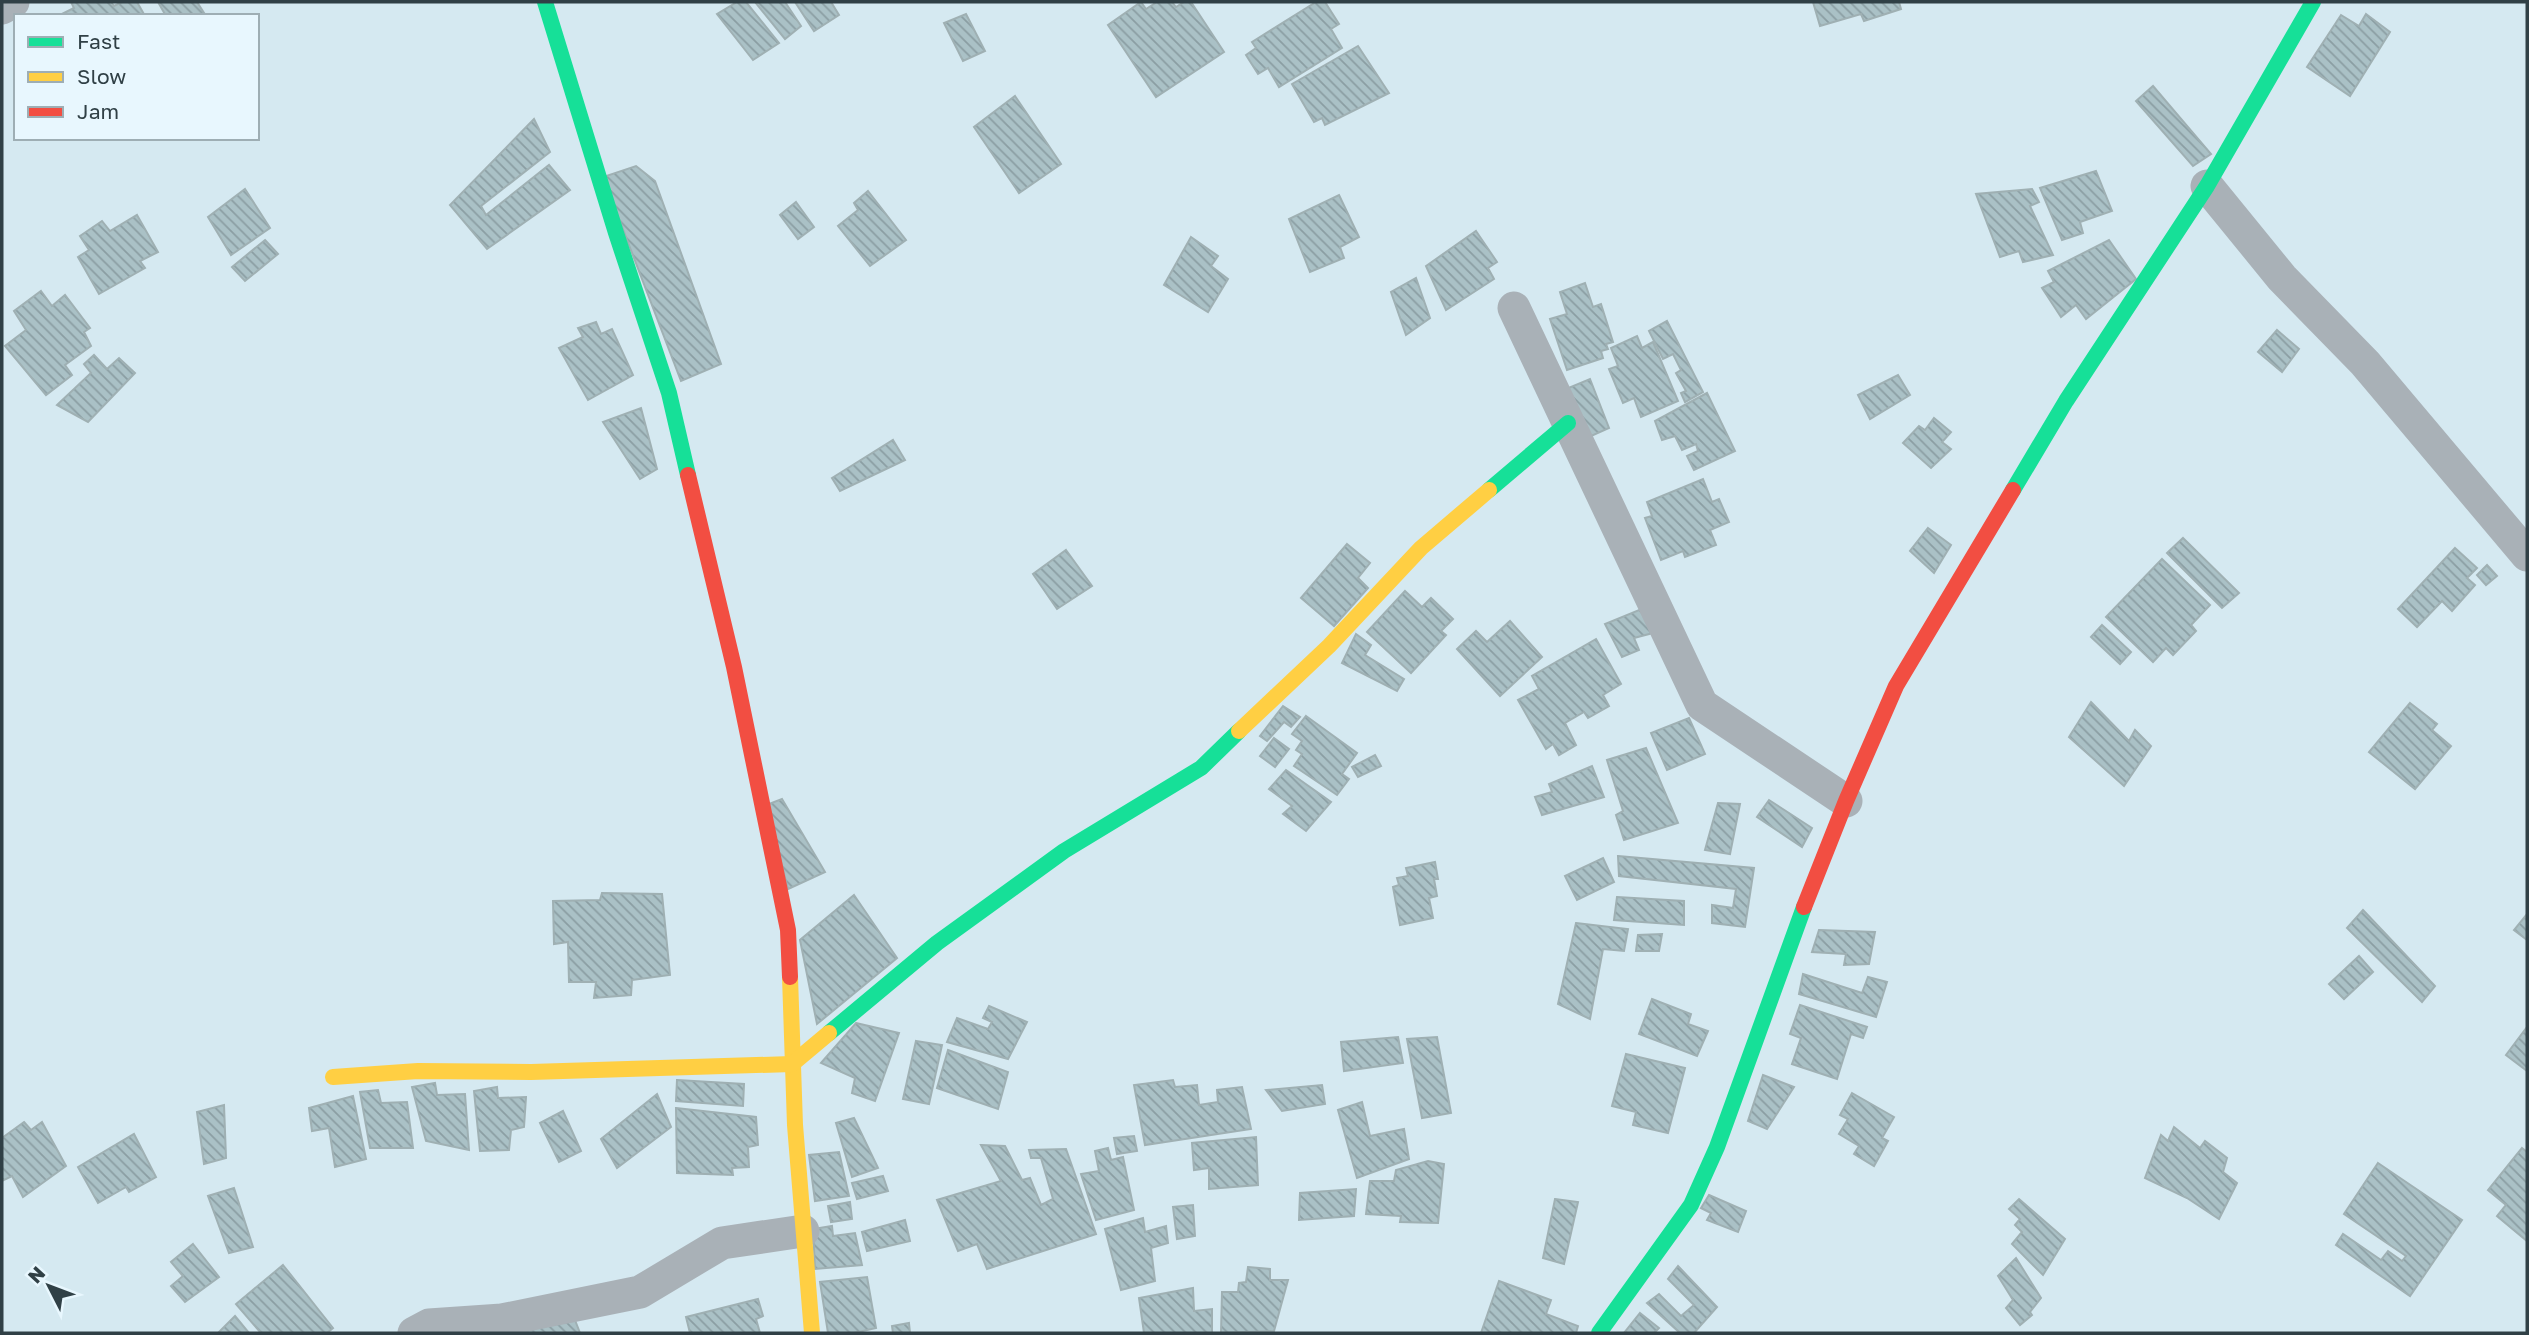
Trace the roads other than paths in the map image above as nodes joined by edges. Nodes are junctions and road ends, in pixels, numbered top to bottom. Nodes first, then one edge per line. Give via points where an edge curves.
1 (545, 2) edge
2 (2312, 2) edge
3 (2207, 186) junction
4 (1514, 308) dead end
5 (1568, 423) junction
6 (2527, 555) edge
7 (1846, 801) junction
8 (792, 1064) junction
9 (333, 1077) dead end
10 (803, 1231) junction
11 (414, 1333) edge
12 (812, 1333) edge
13 (1600, 1333) edge

1 - 8 street via 669,393 711,568 788,930
2 - 3 street
3 - 6 street via 2282,278 2365,363
3 - 7 street via 2066,401 1896,686
4 - 5 street
5 - 7 street via 1702,705
5 - 8 street via 1421,548 1329,646 1201,768 1065,851 937,943
7 - 13 street via 1691,1205
8 - 9 street via 418,1071
8 - 10 street
10 - 11 street via 722,1243 640,1292 502,1320 429,1325
10 - 12 street

